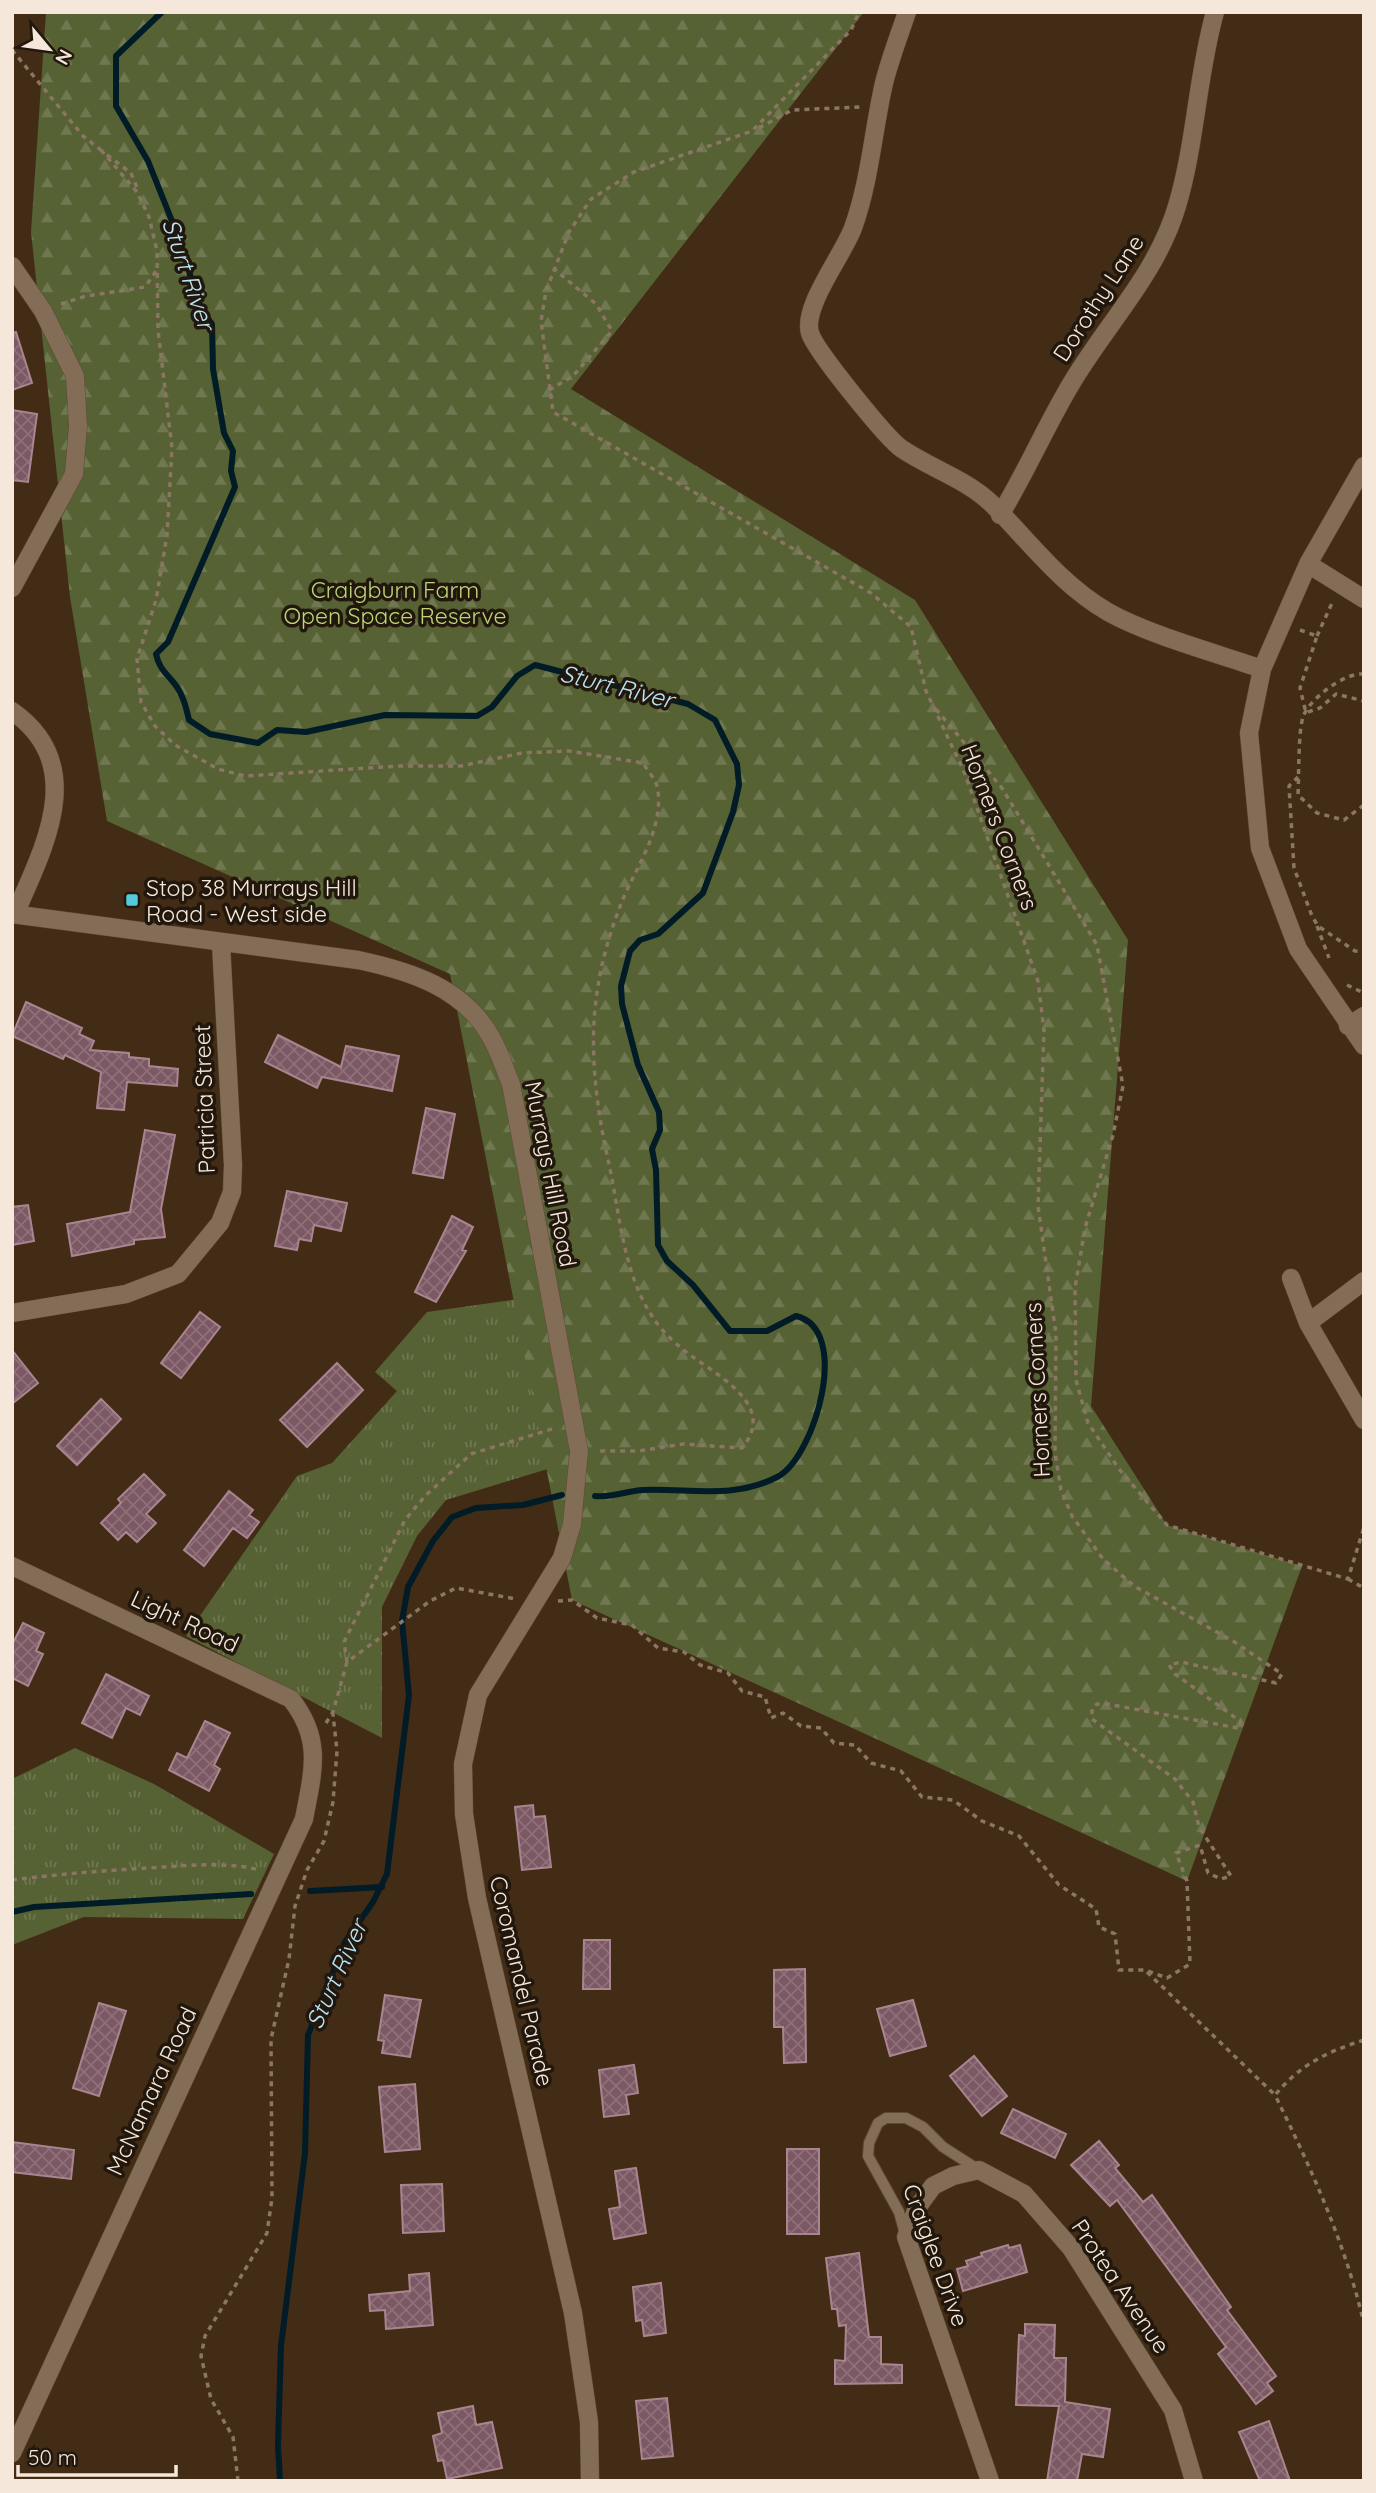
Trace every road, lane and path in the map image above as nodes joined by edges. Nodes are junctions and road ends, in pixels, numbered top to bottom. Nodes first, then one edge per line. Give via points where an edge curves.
1 (859, 12) edge
2 (906, 12) edge
3 (1215, 12) edge
4 (12, 50) edge
5 (882, 106) junction
6 (752, 131) junction
7 (101, 150) junction
8 (12, 266) edge
9 (554, 269) junction
10 (43, 311) junction
11 (549, 390) junction
12 (1364, 466) edge
13 (1000, 515) junction
14 (1308, 564) junction
15 (1340, 585) junction
16 (12, 588) edge
17 (1364, 599) edge
18 (1298, 629) dead end
19 (1317, 636) junction
20 (1262, 669) junction
21 (1364, 674) edge
22 (1364, 701) edge
23 (933, 705) junction
24 (12, 711) edge
25 (1306, 713) junction
26 (1300, 776) junction
27 (1364, 805) edge
28 (14, 914) edge
29 (1316, 923) junction
30 (221, 944) junction
31 (1364, 952) edge
32 (1331, 964) dead end
33 (1339, 974) dead end
34 (1364, 993) edge
35 (1364, 1016) edge
36 (1348, 1026) junction
37 (1364, 1046) edge
38 (1291, 1279) dead end
39 (1364, 1281) edge
40 (12, 1313) edge
41 (1308, 1323) junction
42 (1364, 1420) edge
43 (573, 1422) junction
44 (578, 1457) junction
45 (574, 1512) joint
46 (1364, 1527) edge
47 (12, 1566) edge
48 (1348, 1579) junction
49 (1364, 1588) edge
50 (536, 1603) junction
51 (347, 1662) junction
52 (313, 1743) junction
53 (279, 1874) junction
54 (12, 1880) edge
55 (295, 1906) dead end
56 (1145, 1970) junction
57 (1364, 2040) edge
58 (1275, 2095) junction
59 (978, 2170) junction
60 (906, 2237) junction
61 (1364, 2324) edge
62 (12, 2454) edge
63 (238, 2481) edge
64 (590, 2481) edge
65 (990, 2481) edge
66 (1194, 2481) edge

1 - 6 path, Horners Corners via 851,30
2 - 5 street
3 - 13 street, Dorothy Lane via 1192,143 1177,206 1159,253 1074,379
4 - 7 path via 83,136
5 - 6 path via 792,110
5 - 13 street via 853,229 814,299 809,332 819,351 900,447 972,488
6 - 9 path, Horners Corners via 634,172 591,199 569,232
7 - 10 path via 131,173 150,220 156,271 145,287 86,296
7 - 44 path via 137,192 157,251 158,330 172,447 156,600 137,659 141,702 155,726 175,745 245,776 461,766 522,753 569,751 643,763 658,787 658,813 650,843 620,906 598,985 594,1023 597,1100 632,1280 652,1317 679,1347 739,1389 752,1415 751,1437 742,1448 683,1444
8 - 10 street
9 - 11 path, Horners Corners via 541,321
9 - 11 path via 596,304 612,331 573,376
10 - 16 street via 75,376 78,426 74,474
11 - 23 path, Horners Corners via 553,412 871,593 911,626
12 - 14 street
13 - 20 street via 1052,570 1110,613
14 - 15 street
14 - 20 street
15 - 17 street
15 - 19 path
18 - 19 path
19 - 25 path via 1300,688
20 - 36 street via 1249,733 1261,848 1298,949
21 - 25 path via 1355,673 1325,690
22 - 25 path via 1336,694
23 - 48 path via 1002,788 1097,946 1123,1086 1085,1228 1075,1288 1076,1380 1088,1423 1119,1469 1167,1525
23 - 56 path, Horners Corners via 965,774 1038,981 1044,1030 1038,1206 1056,1334 1055,1453 1061,1490 1072,1516 1133,1586 1282,1674 1276,1683 1181,1662 1169,1665 1240,1721 1237,1728 1107,1703 1091,1709 1092,1719 1175,1779 1231,1876 1208,1873 1200,1845 1176,1853 1187,1881 1191,1964 1167,1978
24 - 28 street via 41,738 54,766 55,799 50,828
25 - 26 path
26 - 27 path via 1298,795 1317,813 1344,820
26 - 29 path via 1289,786 1294,868
28 - 30 street, Murrays Hill Road
29 - 31 path via 1355,951
29 - 32 path
30 - 40 street, Patricia Street via 233,1165 232,1192 220,1223 178,1274 149,1287
30 - 43 street, Murrays Hill Road via 404,970 444,989 468,1008 491,1038 511,1084
33 - 34 path via 1347,985
35 - 36 street
36 - 37 street
38 - 41 street
39 - 41 street
41 - 42 street
43 - 44 street, Murrays Hill Road
43 - 51 path via 471,1454 425,1496 405,1520 344,1642
44 - 45 street, Murrays Hill Road
45 - 50 street, Coromandel Parade via 562,1558
46 - 48 path
47 - 52 street, Light Road via 290,1699 307,1719
48 - 49 path
50 - 51 path via 456,1588 430,1601
50 - 56 path, Horners Corners via 572,1600 597,1618 632,1625 658,1648 684,1652 700,1665 728,1672 742,1691 765,1697 771,1718 783,1713 801,1726 821,1728 834,1743 855,1745 871,1763 901,1770 922,1797 953,1800 982,1821 1019,1836 1059,1885 1096,1909 1099,1927 1115,1934 1119,1970
50 - 64 street, Coromandel Parade via 478,1695 463,1764 464,1814 477,1898 573,2313 589,2422
51 - 52 path via 333,1713
52 - 53 street, McNamara Road via 304,1819
53 - 54 path via 237,1864 192,1864
53 - 62 street, McNamara Road
55 - 63 path via 289,1959 271,2039 272,2198 267,2233 205,2336 201,2356 211,2399 233,2437
56 - 58 path
57 - 58 path via 1338,2048 1294,2072
58 - 61 path via 1329,2217
59 - 60 street via 933,2186 917,2208
59 - 60 lane, Craiglee Drive via 906,2118 886,2118 878,2123 868,2155
59 - 66 street, Protea Avenue via 1024,2194 1071,2248 1173,2410
60 - 65 street, Craiglee Drive

